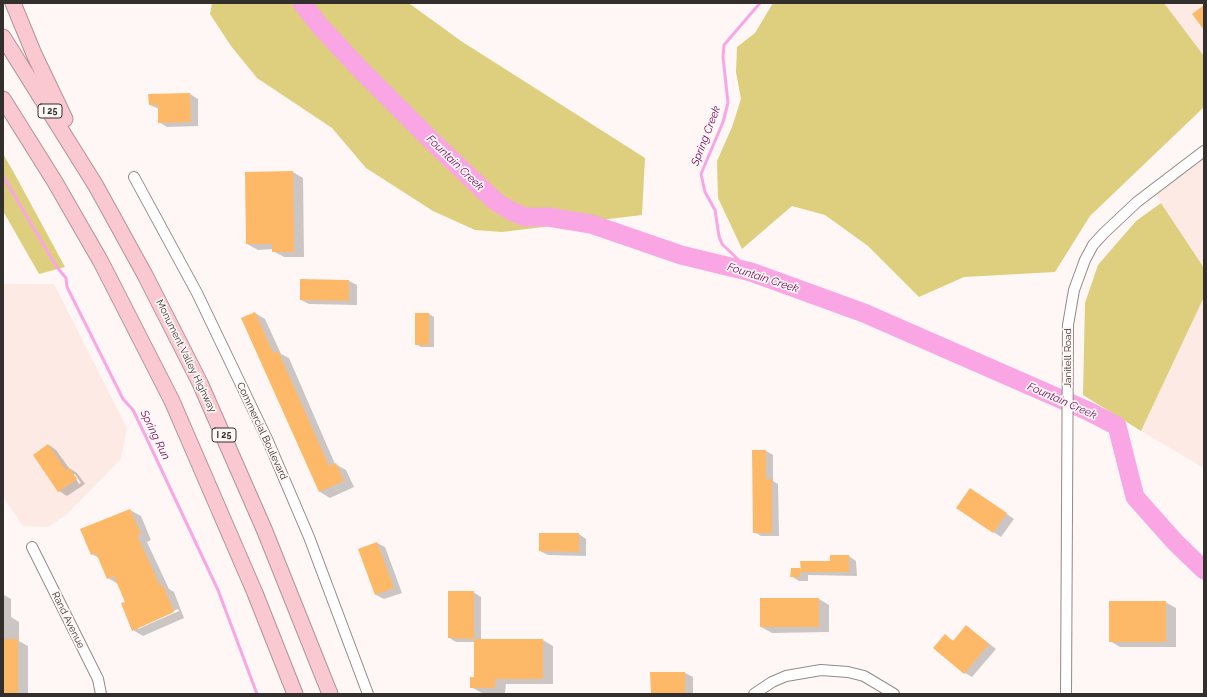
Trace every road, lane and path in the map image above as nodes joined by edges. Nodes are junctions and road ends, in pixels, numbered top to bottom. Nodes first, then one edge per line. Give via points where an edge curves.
1 (13, 3) edge
2 (3, 37) edge
3 (3, 99) edge
4 (1204, 150) edge
5 (134, 177) dead end
6 (96, 186) junction
7 (32, 546) dead end
8 (101, 694) edge
9 (295, 694) edge
10 (330, 694) edge
11 (368, 694) edge
12 (754, 694) edge
13 (894, 694) edge
14 (1066, 694) edge

1 - 6 highway
2 - 6 highway, Monument Valley Highway / I 25
3 - 9 highway via 101,262 172,401 255,593
4 - 14 street, Janitell Road via 1131,207 1093,245 1079,275 1071,303 1068,325
5 - 11 street, Commercial Boulevard via 197,293 268,441 309,537
6 - 10 highway, Monument Valley Highway / I 25 via 200,382 264,529
7 - 8 street, Rand Avenue via 98,679
12 - 13 street via 786,676 821,670 864,676

